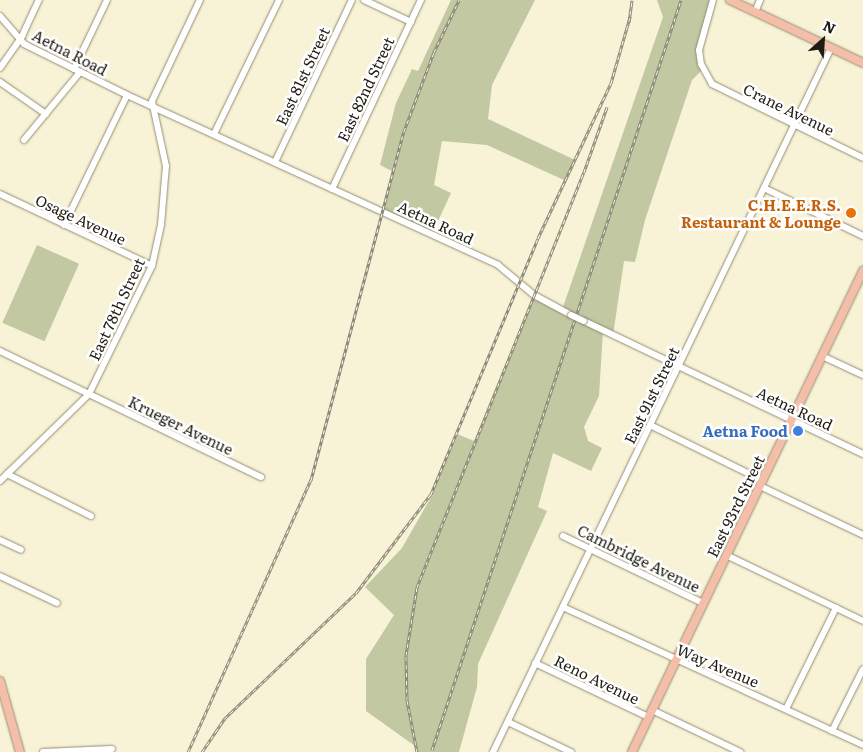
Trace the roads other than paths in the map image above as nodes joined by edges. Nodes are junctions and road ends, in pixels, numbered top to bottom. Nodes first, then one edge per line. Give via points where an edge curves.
1 (39, 0) edge
2 (106, 0) edge
3 (200, 0) edge
4 (279, 0) edge
5 (352, 0) edge
6 (364, 0) edge
7 (421, 0) edge
8 (713, 0) edge
9 (730, 0) edge
10 (760, 0) edge
11 (755, 12) junction
12 (0, 16) edge
13 (411, 22) junction
14 (19, 39) junction
15 (831, 48) junction
16 (863, 63) edge
17 (0, 68) edge
18 (77, 70) junction
19 (0, 82) edge
20 (126, 95) junction
21 (153, 107) junction
22 (46, 114) junction
23 (794, 126) junction
24 (214, 134) junction
25 (24, 140) dead end
26 (863, 158) edge
27 (275, 162) junction
28 (764, 188) junction
29 (332, 189) junction
30 (0, 194) edge
31 (64, 226) junction
32 (863, 236) edge
33 (152, 266) junction
34 (863, 271) edge
35 (0, 351) edge
36 (822, 356) junction
37 (678, 367) junction
38 (863, 376) edge
39 (90, 394) junction
40 (792, 420) junction
41 (650, 425) junction
42 (863, 454) edge
43 (7, 474) junction
44 (261, 477) dead end
45 (0, 480) edge
46 (761, 483) junction
47 (91, 516) dead end
48 (863, 535) edge
49 (563, 536) dead end
50 (0, 540) edge
51 (592, 549) junction
52 (21, 550) dead end
53 (726, 556) junction
54 (0, 576) edge
55 (57, 603) dead end
56 (703, 603) junction
57 (563, 607) junction
58 (836, 608) junction
59 (863, 621) edge
60 (676, 659) junction
61 (536, 664) junction
62 (863, 669) edge
63 (0, 681) edge
64 (786, 709) junction
65 (650, 714) junction
66 (508, 722) junction
67 (832, 731) junction
68 (863, 745) edge
69 (112, 749) dead end
70 (20, 752) edge
71 (44, 752) edge
72 (493, 752) edge
73 (571, 752) edge
74 (632, 752) edge
75 (740, 752) edge

1 - 14 street
2 - 18 street
3 - 21 street, East 78th Street via 152,101
4 - 24 street
5 - 27 street, East 81st Street
6 - 13 street
7 - 13 street, East 82nd Street
8 - 23 street, Crane Avenue via 699,50 707,78 722,90
9 - 11 main road
10 - 11 street
11 - 15 main road
12 - 14 street, Aetna Road
13 - 29 street, East 82nd Street
14 - 17 street
14 - 18 street, Aetna Road
15 - 16 main road
15 - 23 street, East 91st Street
18 - 20 street, Aetna Road
18 - 22 street
19 - 22 street
20 - 21 street, Aetna Road
20 - 31 street
21 - 24 street, Aetna Road
21 - 33 street, East 78th Street via 166,168 161,225
22 - 25 street
23 - 26 street, Crane Avenue
23 - 28 street, East 91st Street
24 - 27 street, Aetna Road
27 - 29 street, Aetna Road
28 - 32 street
28 - 37 street, East 91st Street
29 - 37 street, Aetna Road, bridge via 498,265 534,295
30 - 31 street, Osage Avenue
31 - 33 street, Osage Avenue
33 - 39 street, East 78th Street
34 - 36 main road, East 93rd Street
35 - 39 street, Krueger Avenue
36 - 38 street
36 - 40 main road, East 93rd Street
37 - 40 street, Aetna Road
37 - 41 street, East 91st Street
39 - 43 street, East 78th Street
39 - 44 street, Krueger Avenue
40 - 42 street, Aetna Road
40 - 46 main road, East 93rd Street
41 - 46 street
41 - 51 street, East 91st Street
43 - 45 street, East 78th Street
43 - 47 street
46 - 48 street
46 - 53 main road, East 93rd Street
49 - 51 street, Cambridge Avenue
50 - 52 street
51 - 56 street, Cambridge Avenue
51 - 57 street, East 91st Street
53 - 56 main road, East 93rd Street
53 - 58 street
54 - 55 street
56 - 60 main road, East 93rd Street
57 - 60 street, Way Avenue
57 - 61 street, East 91st Street
58 - 59 street
58 - 64 street
60 - 64 street, Way Avenue
60 - 65 main road, East 93rd Street
61 - 65 street, Reno Avenue
61 - 66 street, East 91st Street
62 - 67 street
63 - 70 main road
64 - 67 street, Way Avenue
65 - 74 main road, East 93rd Street
65 - 75 street, Reno Avenue
66 - 72 street, East 91st Street
66 - 73 street
67 - 68 street, Way Avenue
69 - 71 street

